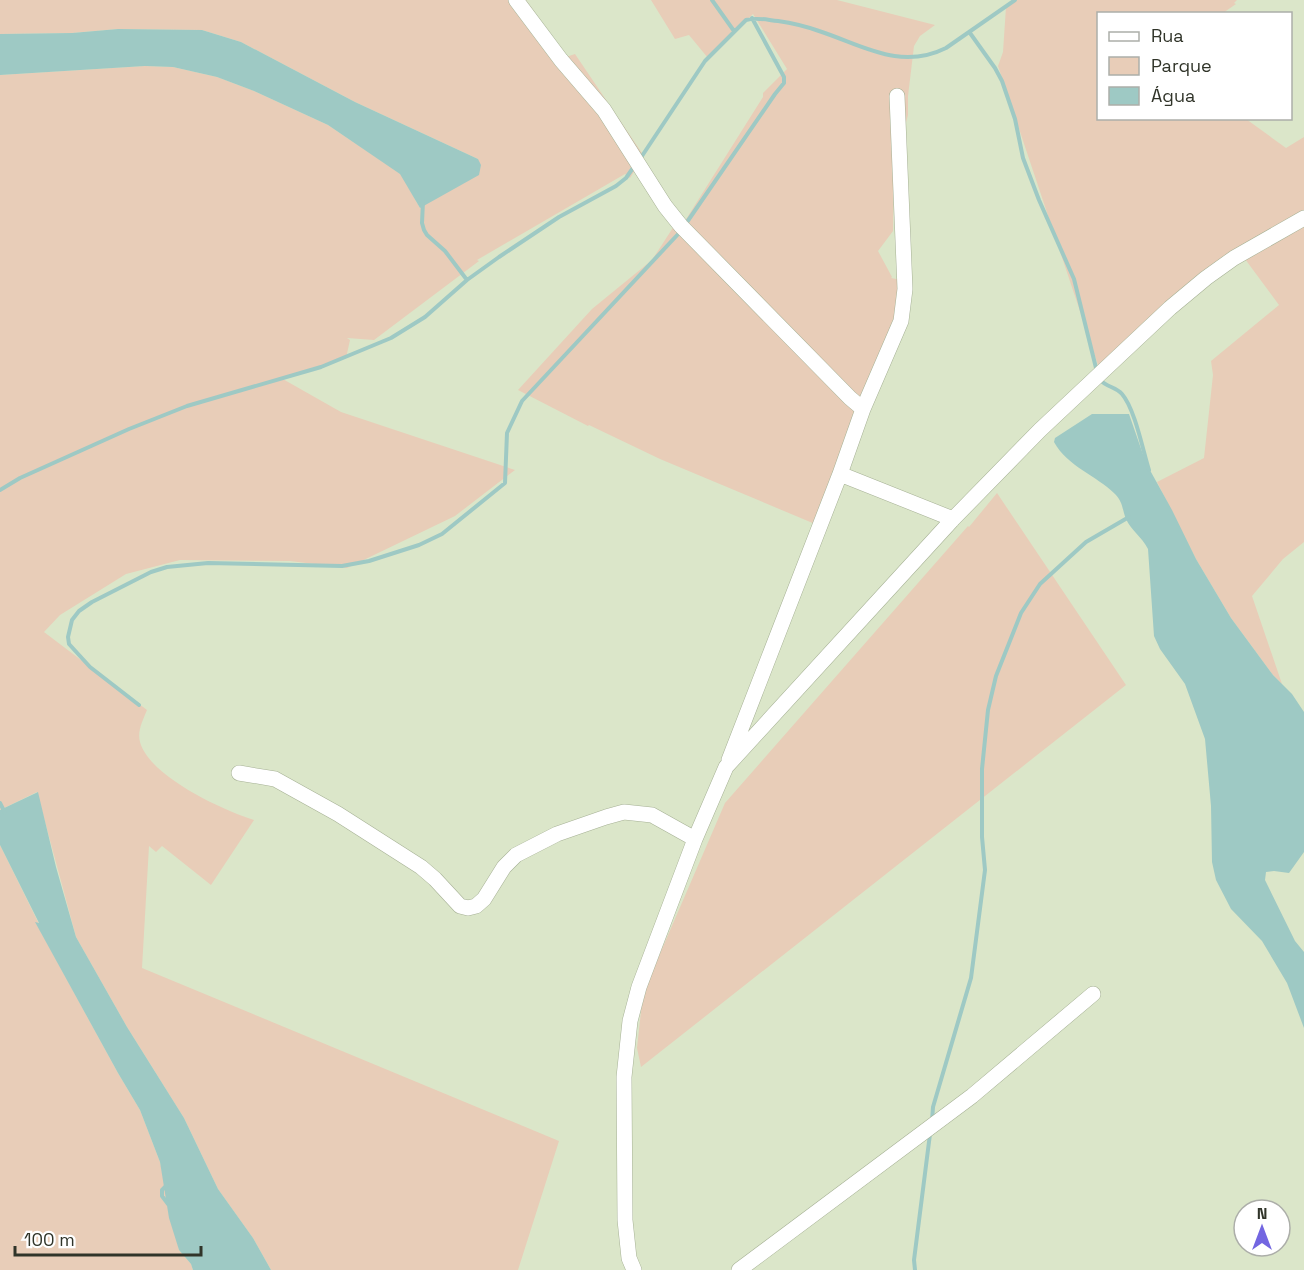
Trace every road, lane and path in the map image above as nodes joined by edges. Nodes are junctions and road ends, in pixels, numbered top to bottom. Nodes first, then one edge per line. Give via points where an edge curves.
1 (516, 0) edge
2 (897, 96) dead end
3 (1304, 218) edge
4 (863, 409) junction
5 (840, 474) junction
6 (953, 519) junction
7 (726, 768) junction
8 (239, 773) dead end
9 (695, 839) junction
10 (1093, 994) dead end
11 (634, 1270) edge
12 (739, 1270) edge

1 - 4 street via 604,110 681,226
2 - 4 street via 903,311
3 - 6 street via 1234,258 1170,308 1040,430
4 - 5 street
5 - 6 street
5 - 7 street
6 - 7 street
7 - 9 street
8 - 9 street via 275,779 338,814 421,867 460,906 468,908 484,899 516,855 557,834 606,817 624,812 652,815
9 - 11 street via 639,987 630,1022 624,1077 625,1220
10 - 12 street via 972,1096

